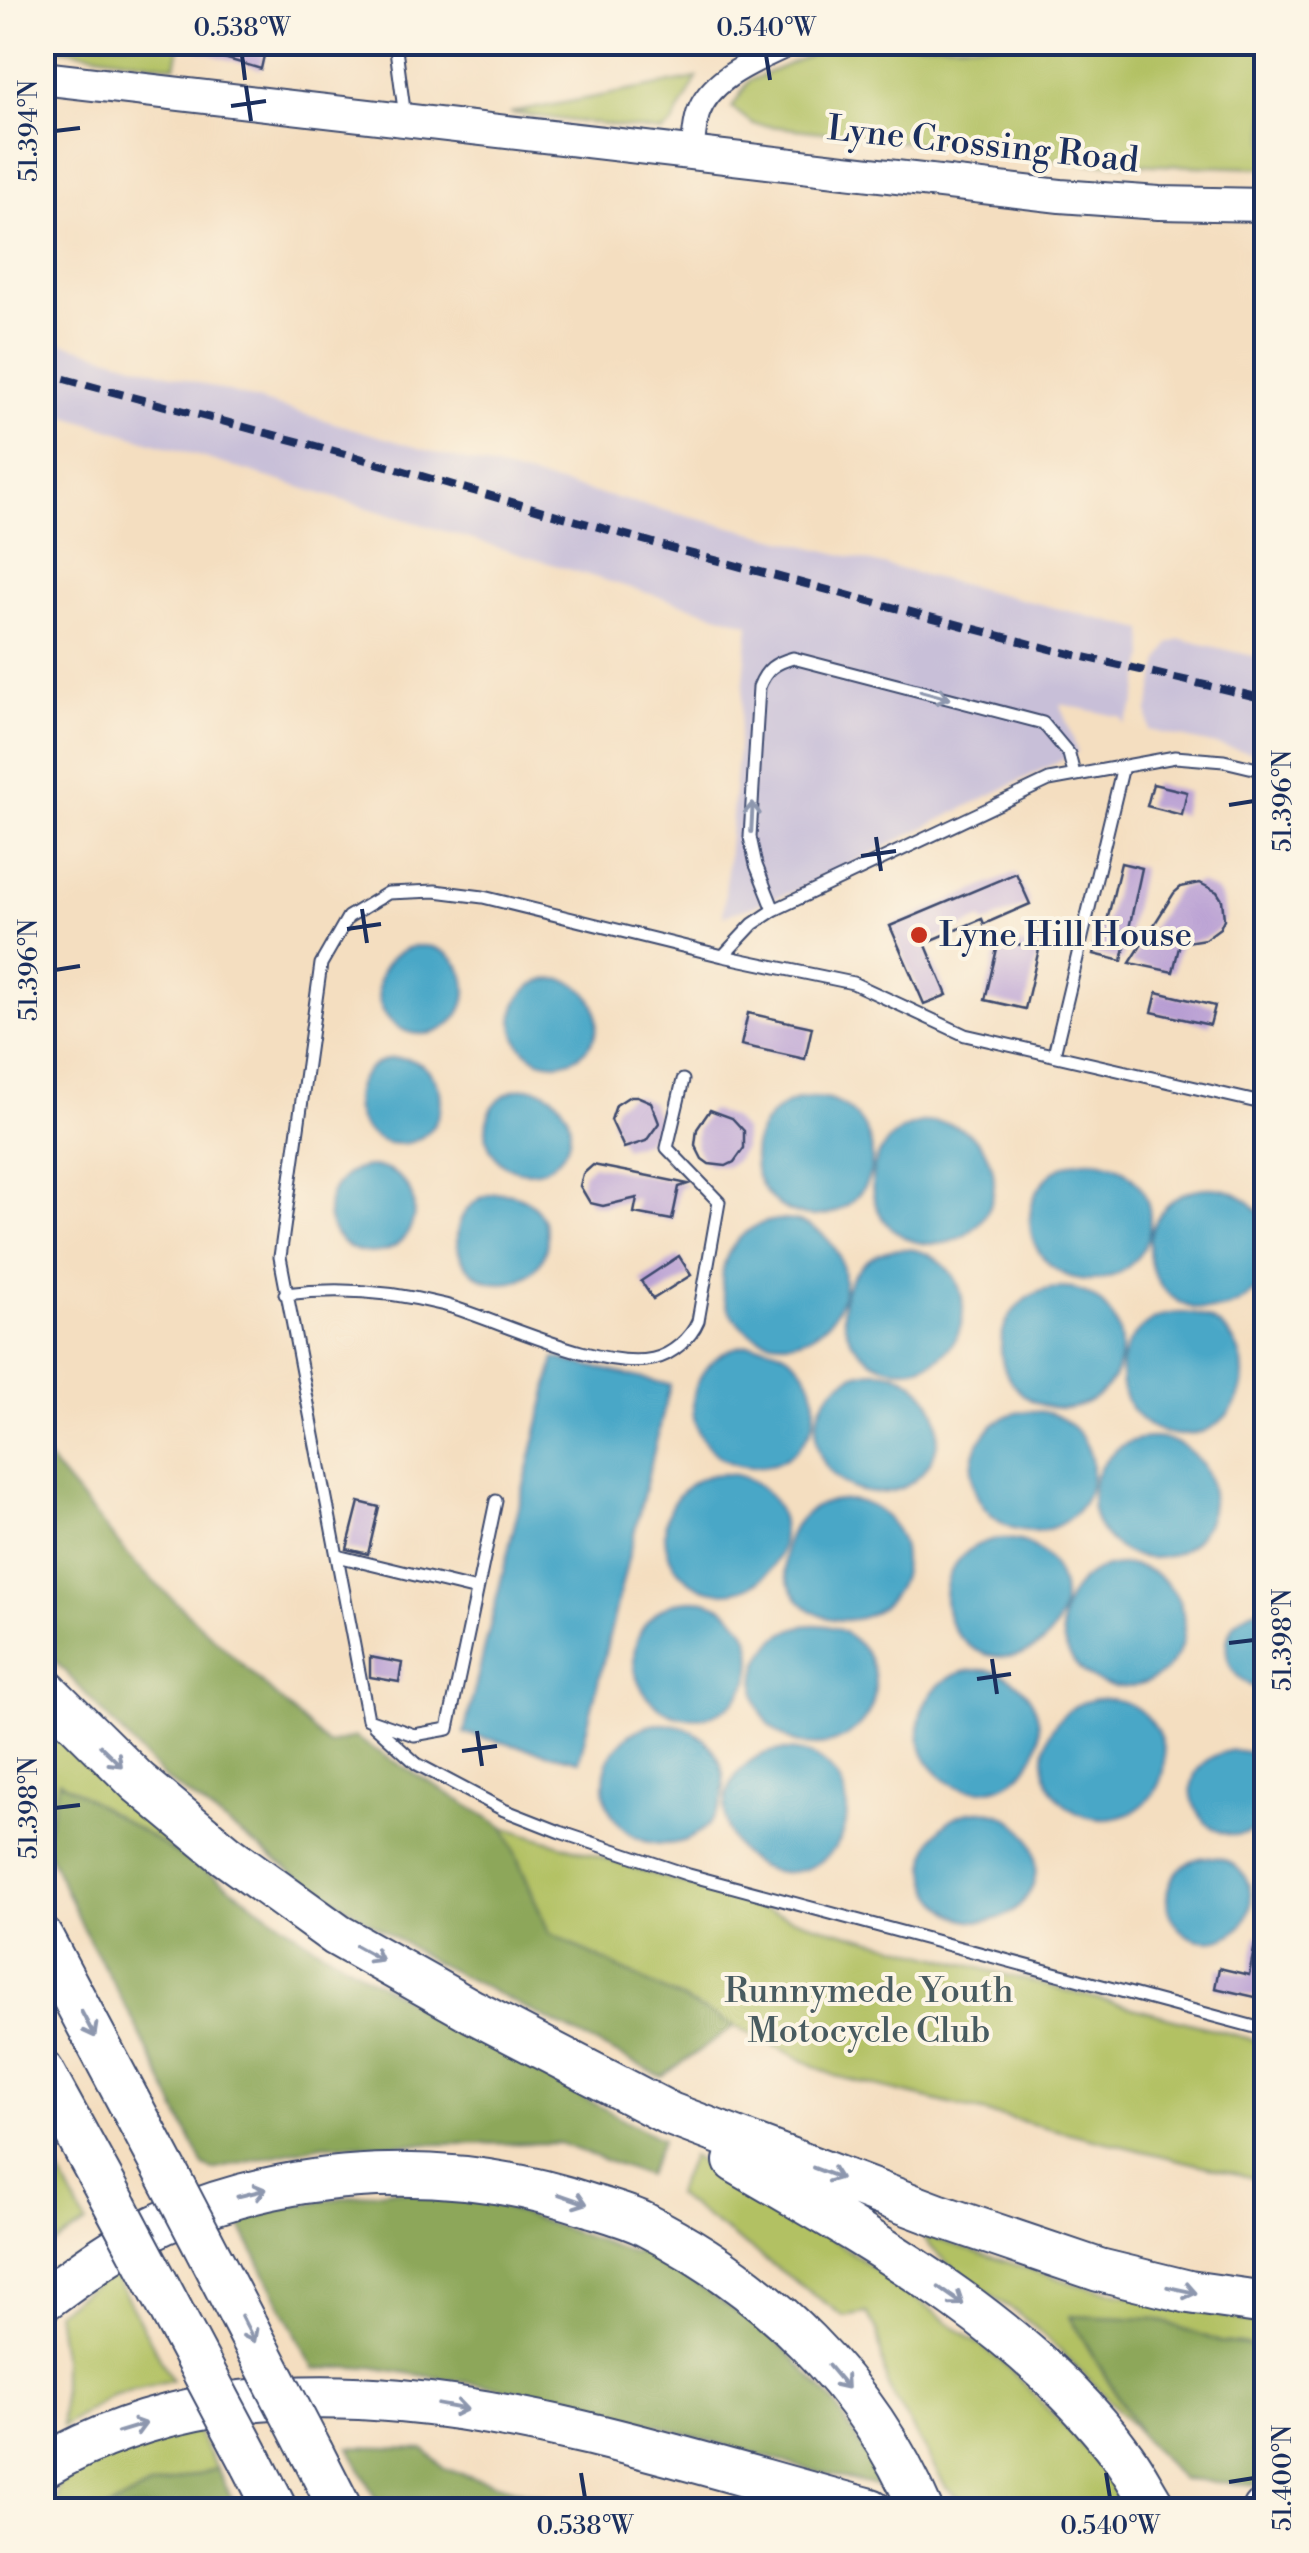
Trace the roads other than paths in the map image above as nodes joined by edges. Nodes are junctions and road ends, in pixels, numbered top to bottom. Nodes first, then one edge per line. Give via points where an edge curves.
1 (395, 42) edge
2 (794, 42) edge
3 (42, 78) edge
4 (406, 121) junction
5 (692, 154) junction
6 (1266, 205) edge
7 (1123, 766) junction
8 (1266, 770) edge
9 (1074, 774) junction
10 (774, 910) junction
11 (723, 956) junction
12 (1054, 1054) junction
13 (683, 1080) dead end
14 (1266, 1089) edge
15 (1264, 1104) edge
16 (284, 1294) junction
17 (496, 1500) dead end
18 (337, 1556) junction
19 (477, 1590) junction
20 (42, 1687) edge
21 (368, 1719) junction
22 (42, 1938) edge
23 (1266, 2030) edge
24 (42, 2072) edge
25 (670, 2114) junction
26 (42, 2301) edge
27 (1266, 2303) edge
28 (42, 2467) edge
29 (276, 2510) edge
30 (341, 2510) edge
31 (871, 2510) edge
32 (921, 2510) edge
33 (1156, 2510) edge

1 - 4 lane
2 - 5 street via 736,71 712,92 699,112
3 - 4 street, Lyne Crossing Road
4 - 5 street, Lyne Crossing Road
5 - 6 street, Lyne Crossing Road via 1060,196
7 - 8 lane via 1175,757
7 - 9 lane
7 - 12 lane
9 - 10 lane via 1024,789
10 -> 9 lane via 750,837 759,688 776,663 793,658 1042,723 1068,754
10 - 11 lane
11 - 12 lane via 853,983 965,1034
11 - 16 lane via 435,890 388,894 348,917 322,964 310,1027 280,1257
12 - 15 lane
13 - 16 lane via 667,1148 719,1202 694,1332 655,1359 602,1356 384,1292 328,1288
14 - 15 lane
16 - 18 lane
17 - 19 lane
18 - 19 lane
18 - 21 lane
19 - 21 lane via 448,1729 414,1735
20 -> 25 highway via 153,1794 337,1935
21 - 23 lane via 417,1764 560,1832 689,1875
22 -> 30 highway, bridge
24 - 29 highway, bridge
25 -> 27 highway via 1098,2270
25 -> 33 highway via 872,2240 1001,2331 1072,2398 1123,2457
26 -> 32 highway via 161,2224 227,2199 302,2182 455,2175 548,2190 640,2222 738,2279 810,2343 849,2389
28 -> 31 highway via 108,2436 183,2413 328,2397 430,2403 520,2418

